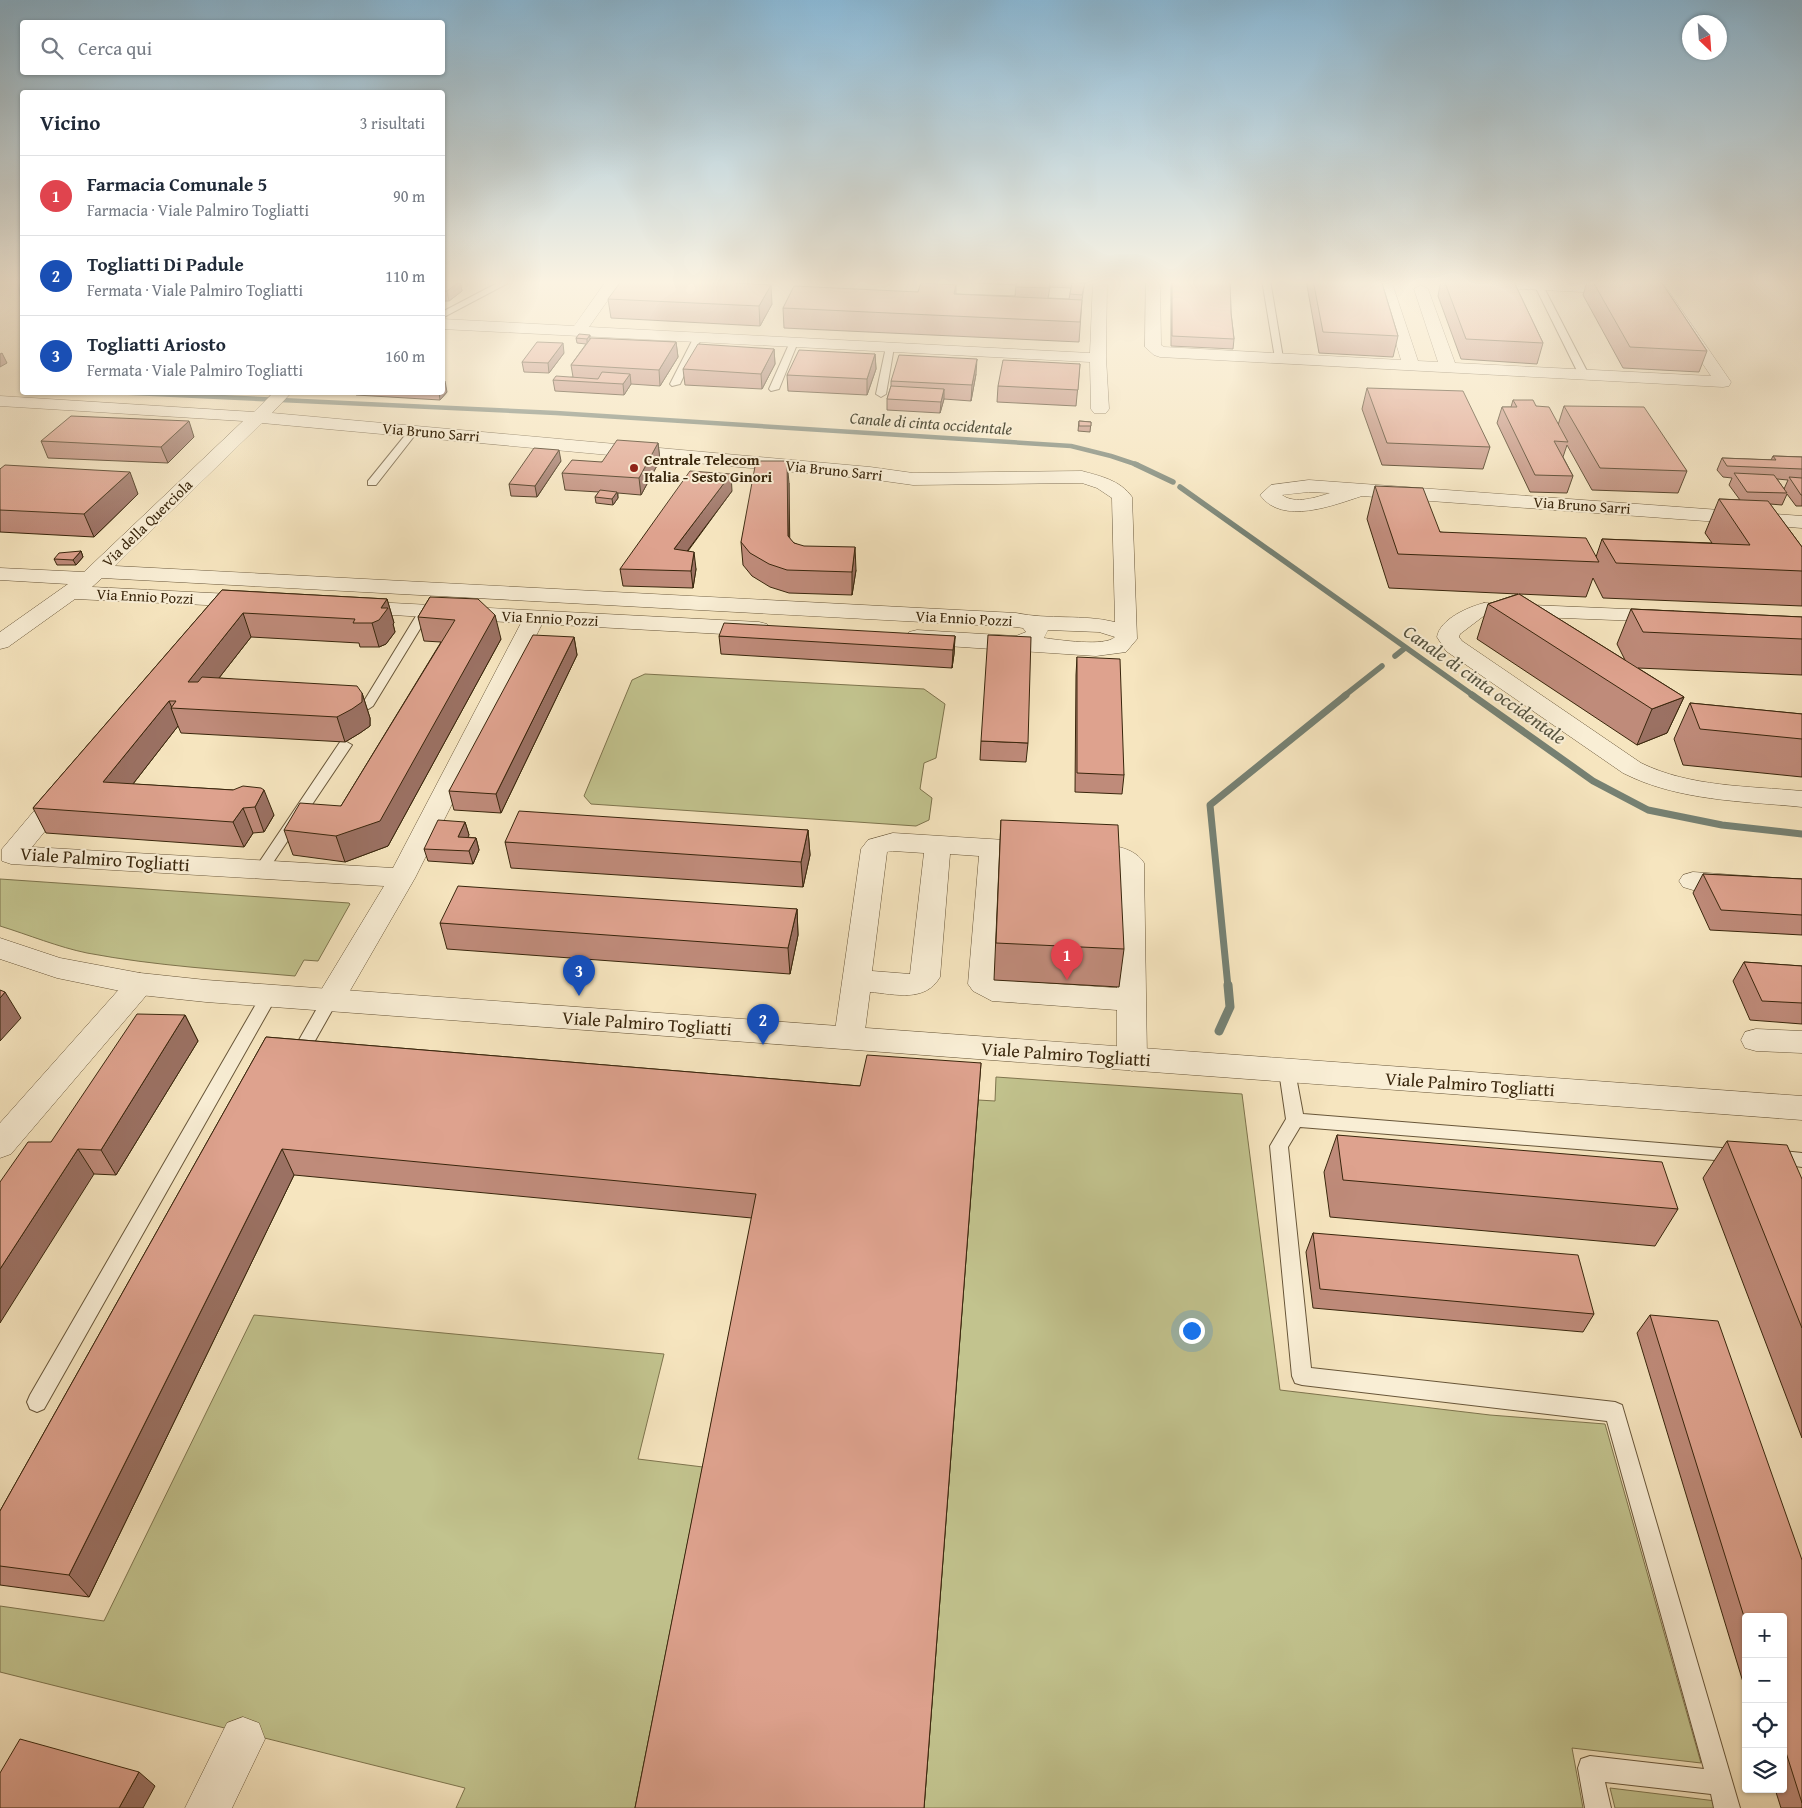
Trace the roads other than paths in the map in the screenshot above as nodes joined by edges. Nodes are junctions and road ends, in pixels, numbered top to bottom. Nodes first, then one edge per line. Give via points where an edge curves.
1 (685, 364) edge
2 (784, 364) edge
3 (887, 364) edge
4 (1098, 364) edge
5 (1399, 364) edge
6 (1579, 364) edge
7 (1711, 364) edge
8 (1411, 365) joint
9 (1448, 367) joint
10 (1584, 375) junction
11 (675, 384) dead end
12 (774, 389) dead end
13 (881, 394) dead end
14 (278, 398) edge
15 (0, 401) edge
16 (1100, 409) dead end
17 (257, 419) junction
18 (414, 430) junction
19 (372, 483) dead end
20 (1362, 489) dead end
21 (1802, 522) edge
22 (0, 574) edge
23 (93, 575) junction
24 (243, 580) junction
25 (72, 592) junction
26 (227, 600) junction
27 (267, 602) edge
28 (336, 606) edge
29 (424, 611) junction
30 (534, 617) junction
31 (1686, 617) edge
32 (208, 622) edge
33 (1030, 623) junction
34 (781, 630) edge
35 (1126, 632) junction
36 (898, 636) edge
37 (0, 642) edge
38 (1016, 643) junction
39 (367, 706) dead end
40 (345, 745) dead end
41 (82, 772) edge
42 (1802, 799) edge
43 (938, 845) junction
44 (994, 848) junction
45 (261, 870) junction
46 (402, 878) junction
47 (1693, 881) dead end
48 (1802, 889) edge
49 (0, 948) edge
50 (856, 980) junction
51 (140, 984) junction
52 (269, 996) junction
53 (330, 1000) junction
54 (1132, 1000) junction
55 (849, 1038) junction
56 (1756, 1040) dead end
57 (1802, 1042) edge
58 (1132, 1059) junction
59 (295, 1062) edge
60 (1287, 1071) junction
61 (1802, 1108) edge
62 (1295, 1120) junction
63 (0, 1145) edge
64 (1802, 1160) edge
65 (37, 1402) dead end
66 (242, 1739) dead end
67 (1720, 1783) junction
68 (208, 1808) edge
69 (1598, 1808) edge
70 (1727, 1808) edge

1 - 11 lane
2 - 12 lane
3 - 13 lane
4 - 16 street
5 - 8 street
6 - 10 lane
7 - 10 street via 1723,382
8 - 9 street
9 - 10 street
14 - 17 street, Via della Querciola
15 - 17 street, Via Bruno Sarri
17 - 18 street, Via Bruno Sarri
17 - 23 street, Via della Querciola
18 - 19 lane
18 - 35 street, Via Bruno Sarri via 870,472 913,479 1082,477 1096,480 1111,486 1122,497
20 - 21 street, Via Bruno Sarri
22 - 23 street, Via Ennio Pozzi
23 - 24 street, Via Ennio Pozzi
23 - 25 street, Via della Querciola
24 - 26 street
24 - 33 street, Via Ennio Pozzi
25 - 26 street, Via Ennio Pozzi
25 - 37 street, Via della Querciola
26 - 27 street, Via Ennio Pozzi
26 - 32 street
28 - 29 street, Via Ennio Pozzi
29 - 30 street, Via Ennio Pozzi
29 - 39 lane
30 - 34 street, Via Ennio Pozzi
30 - 46 street
31 - 42 street via 1484,609 1449,631 1448,638 1454,646 1632,768 1654,779 1684,787
33 - 35 street via 1099,625
33 - 38 street, Via Ennio Pozzi via 1036,630 1034,638
35 - 38 street via 1126,639 1118,647 1111,648
36 - 38 street, Via Ennio Pozzi
40 - 45 lane
41 - 45 street, Viale Palmiro Togliatti via 11,855
43 - 44 street
43 - 50 street via 894,842 874,849
43 - 50 street via 926,977 916,985
44 - 54 street via 1121,856 1131,863
44 - 54 street via 983,984 992,990
45 - 46 street, Viale Palmiro Togliatti
46 - 53 street
47 - 48 street
49 - 51 street, Viale Palmiro Togliatti via 57,968
50 - 55 street
51 - 52 street, Viale Palmiro Togliatti
51 - 63 street
52 - 53 street, Viale Palmiro Togliatti
52 - 65 lane
53 - 55 street, Viale Palmiro Togliatti
53 - 59 lane
54 - 58 street
55 - 58 street, Viale Palmiro Togliatti
56 - 57 street
58 - 60 street, Viale Palmiro Togliatti
60 - 61 street, Viale Palmiro Togliatti
60 - 62 lane
62 - 64 lane
62 - 67 lane via 1279,1146 1302,1376 1615,1412
66 - 68 street
67 - 69 lane via 1590,1768
67 - 70 lane

